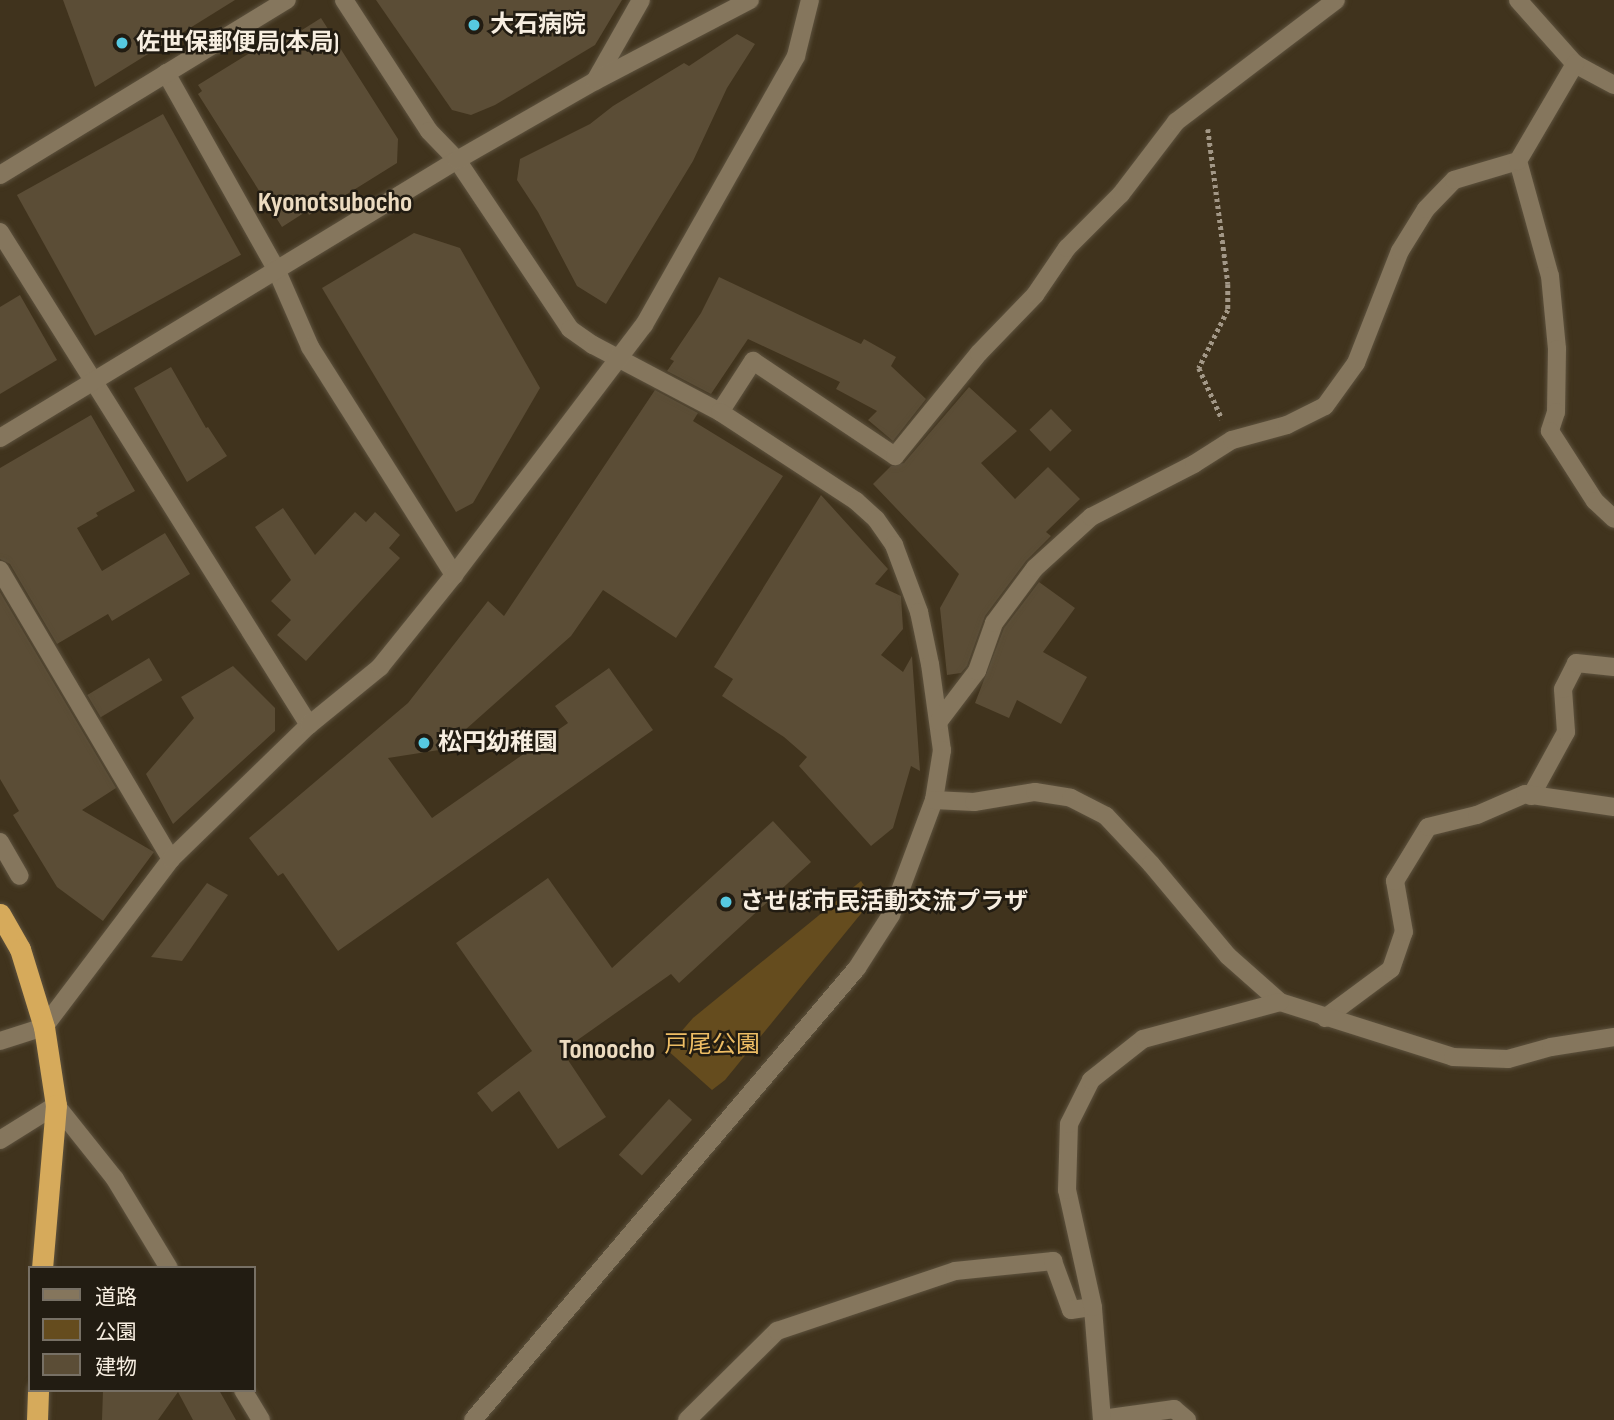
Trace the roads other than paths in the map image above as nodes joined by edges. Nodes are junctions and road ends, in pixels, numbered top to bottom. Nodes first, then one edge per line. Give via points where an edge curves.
1 (287, 0) edge
2 (344, 0) edge
3 (641, 0) edge
4 (750, 0) edge
5 (810, 0) edge
6 (1336, 0) edge
7 (1518, 0) edge
8 (1575, 64) junction
9 (166, 73) junction
10 (595, 81) junction
11 (1614, 85) edge
12 (457, 160) junction
13 (1518, 161) junction
14 (0, 175) edge
15 (0, 232) edge
16 (276, 270) junction
17 (618, 357) junction
18 (94, 378) junction
19 (720, 412) junction
20 (0, 438) edge
21 (1614, 519) edge
22 (0, 570) edge
23 (454, 575) junction
24 (1614, 667) edge
25 (939, 721) junction
26 (309, 725) junction
27 (1531, 796) junction
28 (934, 800) junction
29 (1614, 807) edge
30 (0, 842) edge
31 (171, 859) junction
32 (20, 876) dead end
33 (0, 914) edge
34 (1280, 1002) junction
35 (1325, 1017) junction
36 (44, 1027) junction
37 (1614, 1037) edge
38 (0, 1041) edge
39 (56, 1105) junction
40 (0, 1140) edge
41 (42, 1266) edge
42 (168, 1266) edge
43 (1093, 1307) junction
44 (38, 1392) edge
45 (244, 1392) edge
46 (1102, 1419) edge
47 (37, 1420) edge
48 (261, 1420) edge
49 (473, 1420) edge
50 (687, 1420) edge
51 (1187, 1420) edge

1 - 9 street
2 - 12 street via 429,131
3 - 10 street
4 - 10 street
5 - 17 street via 796,56 644,325
6 - 19 street via 1177,122 1121,194 1066,248 1035,295 979,353 895,456 753,361
7 - 8 street
8 - 11 street
8 - 13 street
9 - 14 street
9 - 16 street
10 - 12 street
12 - 16 street
12 - 17 street via 570,329
13 - 21 street via 1550,276 1557,349 1556,412 1550,430 1595,501
13 - 25 street via 1454,180 1426,209 1400,251 1356,363 1325,406 1287,425 1232,440 1091,517 1035,568 994,623 977,671
15 - 18 street
16 - 18 street
16 - 23 street via 310,347
17 - 19 street
17 - 23 street
18 - 20 street
18 - 26 street
19 - 25 street via 856,500 876,519 908,577
22 - 31 street
23 - 26 street via 380,667
24 - 27 street via 1576,663 1563,689 1566,732
25 - 28 street via 942,750
26 - 31 street
27 - 29 street
27 - 35 street via 1525,794 1477,815 1429,827 1395,881 1404,932 1391,969
28 - 34 street via 974,802 1035,792 1071,798 1106,817 1228,956
28 - 49 street via 891,915 857,968
30 - 32 street
31 - 36 street
33 - 36 highway via 20,948
34 - 35 street
34 - 43 street via 1143,1039 1091,1080 1069,1124 1067,1190
35 - 37 street via 1453,1057 1508,1059
36 - 38 street
36 - 39 highway
39 - 40 street
39 - 41 highway
39 - 42 street via 115,1179
43 - 46 street
43 - 50 street via 1071,1310 1053,1261 955,1271 777,1331
44 - 47 highway
45 - 48 street
46 - 51 street via 1174,1409

